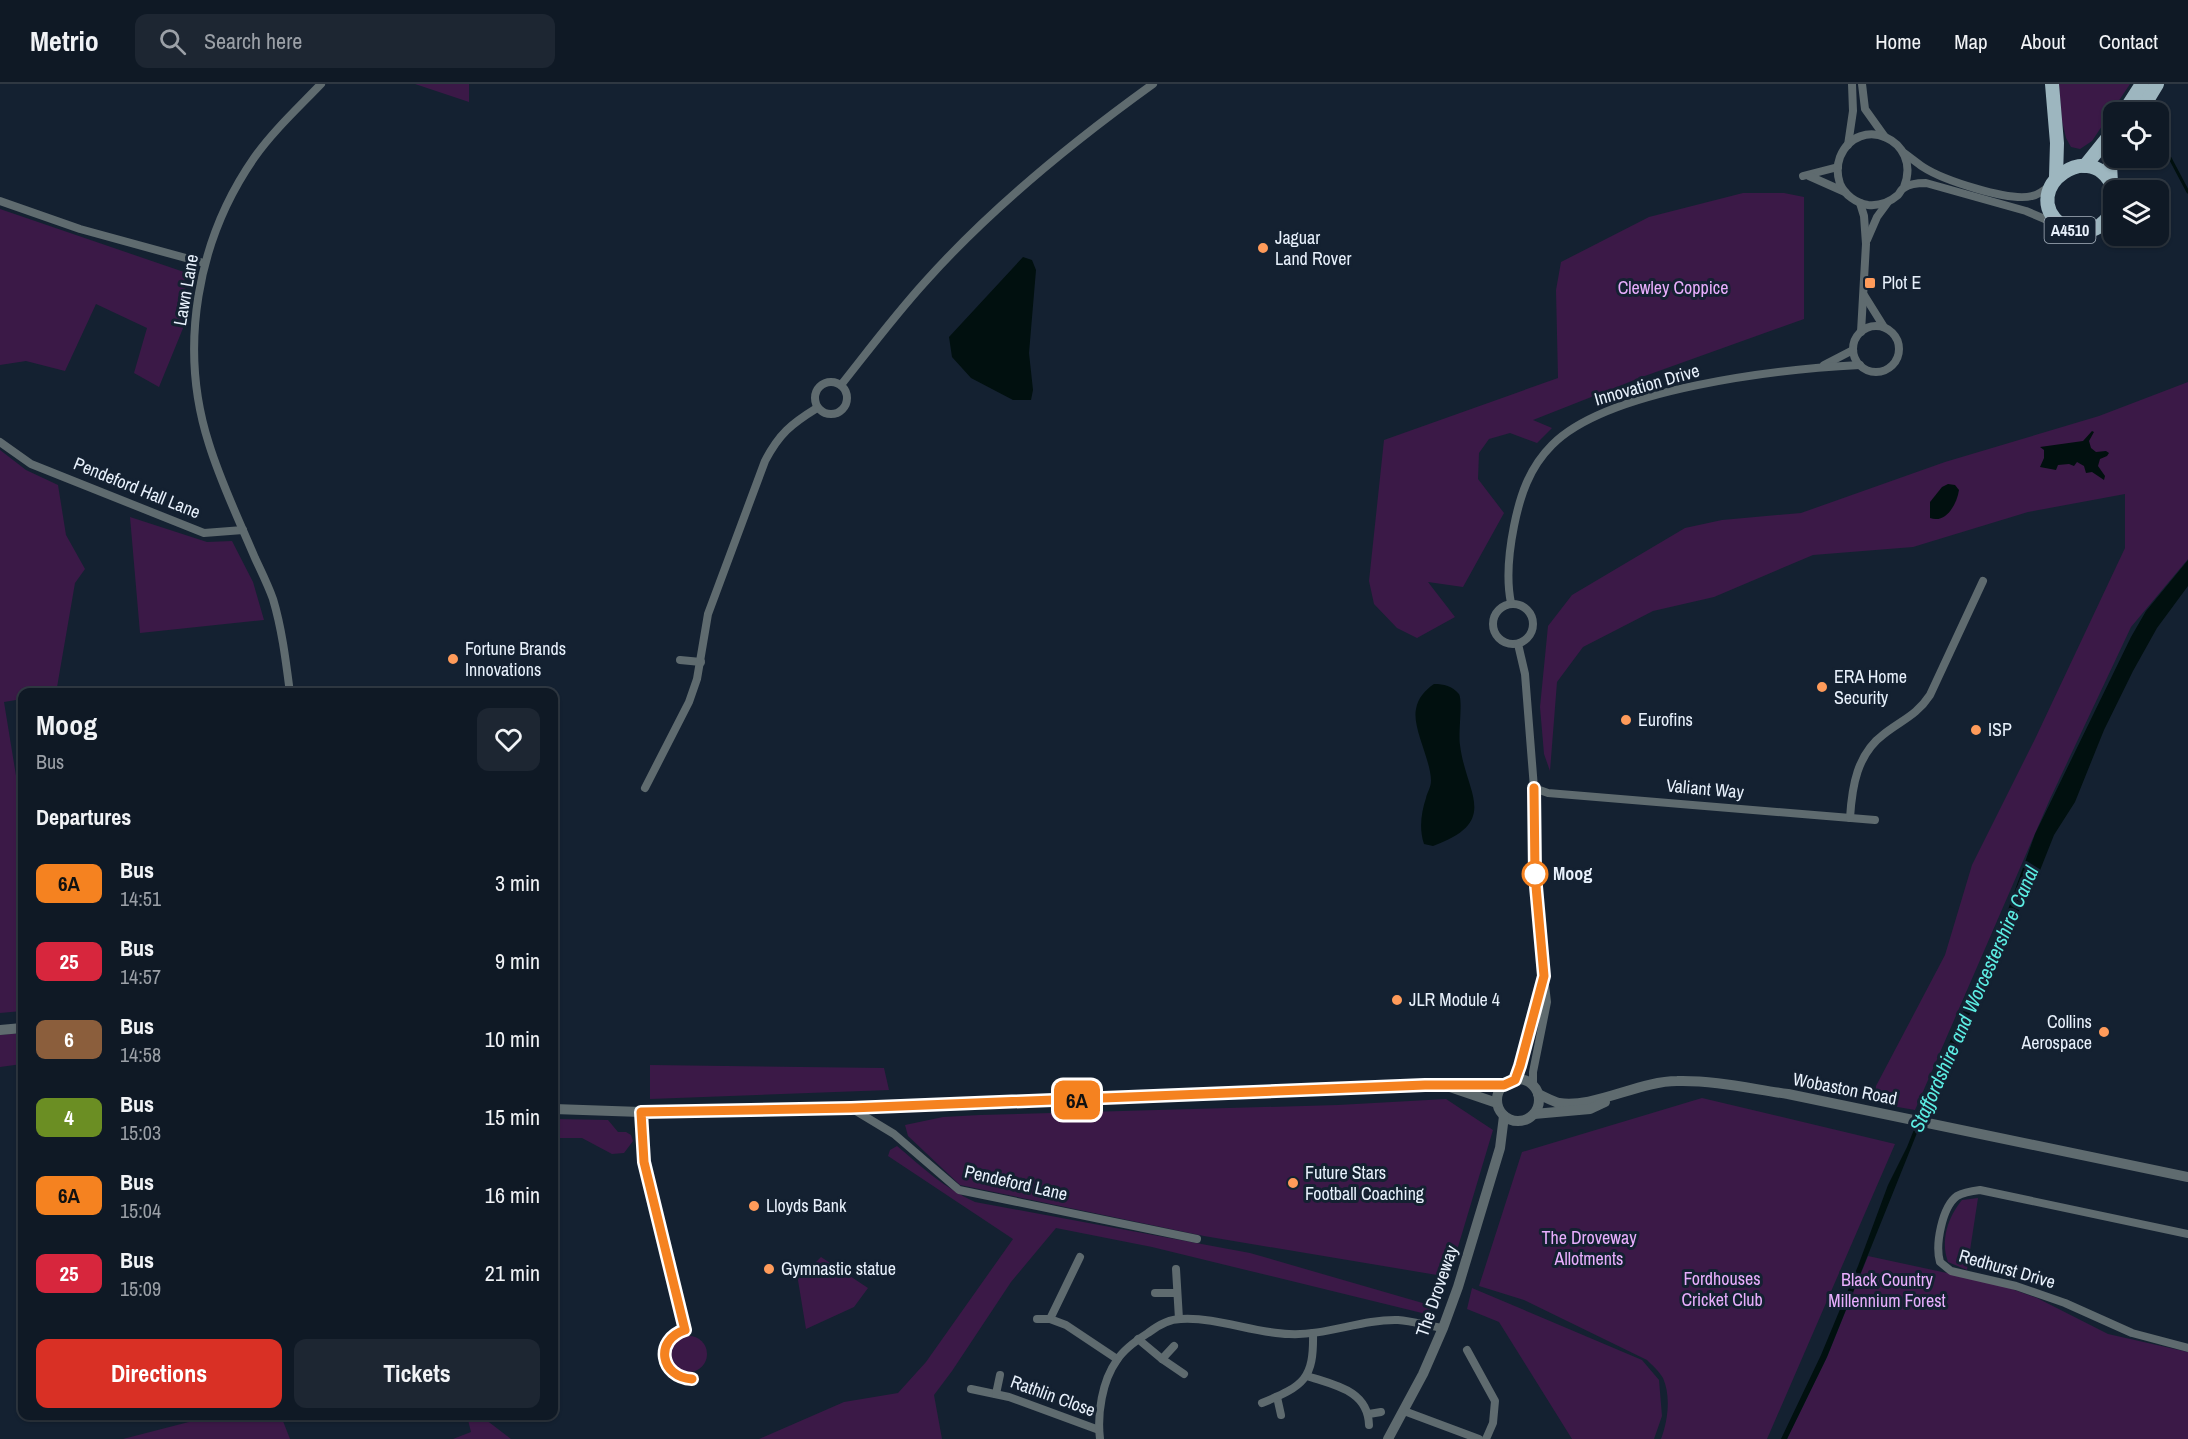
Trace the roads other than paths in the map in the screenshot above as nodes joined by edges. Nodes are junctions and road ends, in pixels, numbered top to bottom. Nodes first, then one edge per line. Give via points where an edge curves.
1 (321, 84) edge
2 (1153, 84) edge
3 (1852, 84) edge
4 (1862, 84) edge
5 (2052, 84) edge
6 (2142, 84) edge
7 (2157, 84) edge
8 (2130, 102) edge
9 (2146, 102) edge
10 (1885, 137) junction
11 (2103, 142) edge
12 (2057, 143) junction
13 (1848, 145) junction
14 (1904, 152) junction
15 (2082, 166) junction
16 (1838, 167) junction
17 (2106, 180) edge
18 (2054, 181) junction
19 (1904, 187) junction
20 (1845, 192) junction
21 (0, 201) edge
22 (1888, 202) junction
23 (1860, 203) junction
24 (2103, 224) edge
25 (2065, 228) junction
26 (1866, 244) junction
27 (204, 263) junction
28 (1864, 295) junction
29 (1884, 327) junction
30 (1861, 332) junction
31 (1853, 351) junction
32 (1860, 365) junction
33 (1819, 367) junction
34 (841, 385) junction
35 (817, 408) junction
36 (0, 442) edge
37 (243, 530) junction
38 (1983, 581) dead end
39 (1511, 603) junction
40 (1518, 644) junction
41 (680, 660) dead end
42 (701, 662) junction
43 (289, 688) edge
44 (645, 788) dead end
45 (1850, 818) junction
46 (1875, 820) dead end
47 (1541, 951) dead end
48 (1544, 976) junction
49 (18, 1028) edge
50 (0, 1030) edge
51 (1515, 1080) junction
52 (1444, 1085) junction
53 (1504, 1085) junction
54 (1640, 1086) junction
55 (1535, 1090) junction
56 (1497, 1103) junction
57 (851, 1108) junction
58 (558, 1109) edge
59 (1534, 1114) junction
60 (1504, 1116) junction
61 (1518, 1121) junction
62 (1500, 1148) junction
63 (2147, 1169) junction
64 (2188, 1177) edge
65 (2188, 1183) edge
66 (2188, 1233) edge
67 (1197, 1239) dead end
68 (1080, 1257) dead end
69 (1176, 1269) dead end
70 (1155, 1293) dead end
71 (1177, 1293) junction
72 (1179, 1318) junction
73 (1037, 1319) dead end
74 (1050, 1319) junction
75 (1443, 1328) junction
76 (1313, 1333) junction
77 (1138, 1339) junction
78 (1174, 1346) dead end
79 (2188, 1348) edge
80 (1467, 1350) dead end
81 (1117, 1359) junction
82 (1162, 1359) junction
83 (1184, 1374) dead end
84 (1000, 1375) dead end
85 (1307, 1376) junction
86 (971, 1389) dead end
87 (996, 1394) junction
88 (1277, 1397) junction
89 (1262, 1403) dead end
90 (1404, 1411) junction
91 (1381, 1412) dead end
92 (1369, 1414) junction
93 (1281, 1415) dead end
94 (1370, 1425) dead end
95 (1099, 1435) edge
96 (1388, 1439) edge
97 (1479, 1439) edge
98 (1486, 1439) edge

1 - 27 street, Lawn Lane via 254,159 234,190
2 - 34 street via 1032,178 970,235 925,282
3 - 13 street
4 - 10 street via 1865,109
5 - 12 main road, A4510
6 - 8 main road
7 - 9 main road
10 - 13 street via 1861,136
10 - 14 street
11 - 15 main road
12 - 15 main road via 2066,157
12 - 18 main road, A4510
13 - 16 street
14 - 18 street via 1923,168 1951,180 2019,198 2033,196
14 - 19 street via 1908,170
15 - 17 main road via 2097,170
15 - 18 main road via 2066,170
16 - 20 street
16 - 20 street via 1806,176
18 - 25 main road, A4510 via 2048,201 2051,212
19 - 22 street
19 - 25 street via 1918,183 1934,185 2026,211
20 - 23 street
21 - 27 street via 80,229
22 - 23 street
22 - 26 street
23 - 26 street
24 - 25 main road, A4510 via 2085,232
26 - 28 street
27 - 37 street, Lawn Lane via 193,344 194,377 208,442
28 - 29 street
28 - 30 street
29 - 30 street via 1872,326
29 - 32 street via 1899,342 1895,363 1875,372
30 - 31 street
31 - 32 street
31 - 33 street, Innovation Drive
32 - 33 street, Innovation Drive
33 - 39 street, Innovation Drive via 1716,382 1650,397 1599,414 1564,434 1534,466 1519,504 1509,564
34 - 35 street via 830,382 820,386 814,395
34 - 35 street via 847,398 842,411 829,415
35 - 42 street via 787,428 765,461 708,615
36 - 37 street, Pendeford Hall Lane via 31,464 204,533
37 - 43 street via 273,599
38 - 45 street via 1930,695 1921,708 1883,734 1862,759 1852,792
39 - 40 street via 1519,604 1532,616 1531,633
39 - 40 street via 1497,611 1492,627 1501,641
40 - 45 street, Valiant Way via 1525,674 1534,788 1548,793
41 - 42 street
42 - 44 street via 689,702
45 - 46 street, Valiant Way
47 - 48 street
48 - 51 street
48 - 55 street via 1547,1002 1533,1072
49 - 50 street
51 - 53 street
51 - 55 street via 1524,1080
52 - 53 street
52 - 56 street
52 - 57 street
53 - 56 street
54 - 55 street, Wobaston Road via 1590,1101 1560,1103
54 - 59 street, Wobaston Road via 1590,1109
54 - 63 street, Wobaston Road via 1678,1080 1788,1094
55 - 59 street via 1538,1104
56 - 60 street
57 - 58 street via 641,1112
57 - 67 street, Pendeford Lane via 894,1134 959,1190
59 - 61 street
60 - 61 street
60 - 62 street, The Droveway
61 - 62 street, The Droveway
62 - 75 street, The Droveway
63 - 64 street, Wobaston Road
63 - 65 street, Wobaston Road
66 - 79 street, Redhurst Drive via 1980,1190 1963,1193 1952,1201 1937,1249 1940,1262 1951,1271 2016,1286 2132,1333
68 - 74 street
69 - 71 street
70 - 71 street
71 - 72 street
72 - 76 street via 1289,1334
72 - 77 street
73 - 74 street
74 - 81 street via 1066,1325
75 - 76 street via 1398,1320
75 - 90 street, The Droveway
76 - 85 street
77 - 81 street
77 - 82 street
78 - 82 street
80 - 98 street via 1495,1401 1493,1423
81 - 95 street via 1101,1404
82 - 83 street
84 - 87 street, Rathlin Close
85 - 88 street
85 - 92 street via 1348,1391 1365,1404
86 - 87 street, Rathlin Close
87 - 95 street, Rathlin Close
88 - 89 street
88 - 93 street
90 - 96 street, The Droveway
90 - 97 street
91 - 92 street
92 - 94 street

